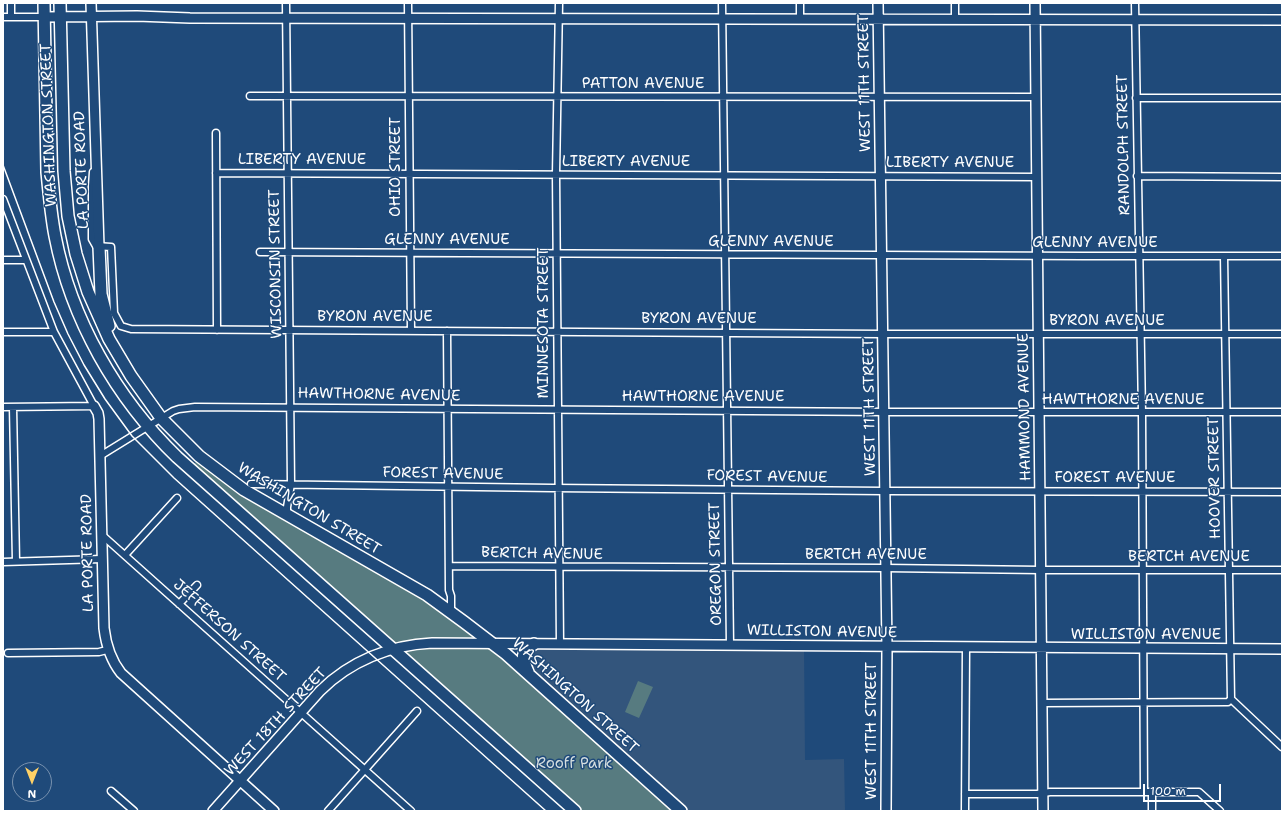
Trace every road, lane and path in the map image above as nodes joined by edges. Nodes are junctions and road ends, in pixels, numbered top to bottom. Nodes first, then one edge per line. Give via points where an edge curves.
1 (11, 3) edge
2 (44, 3) edge
3 (60, 3) edge
4 (91, 3) edge
5 (286, 3) edge
6 (408, 3) edge
7 (559, 3) edge
8 (722, 3) edge
9 (800, 3) edge
10 (878, 3) edge
11 (955, 3) edge
12 (1035, 3) edge
13 (1135, 3) edge
14 (3, 17) edge
15 (11, 17) junction
16 (45, 17) junction
17 (61, 17) junction
18 (91, 17) junction
19 (286, 18) junction
20 (408, 18) junction
21 (559, 18) junction
22 (722, 18) junction
23 (800, 19) junction
24 (878, 19) junction
25 (955, 19) junction
26 (1035, 19) junction
27 (1135, 19) junction
28 (1282, 20) edge
29 (250, 96) dead end
30 (287, 96) junction
31 (408, 96) junction
32 (557, 96) junction
33 (723, 97) junction
34 (1036, 97) junction
35 (879, 98) junction
36 (1136, 98) junction
37 (1282, 98) edge
38 (216, 133) dead end
39 (216, 173) junction
40 (288, 173) junction
41 (409, 174) junction
42 (556, 174) junction
43 (724, 176) junction
44 (880, 176) junction
45 (1137, 176) junction
46 (1036, 177) junction
47 (1282, 177) edge
48 (3, 199) edge
49 (5, 206) edge
50 (99, 247) junction
51 (260, 252) dead end
52 (289, 252) junction
53 (410, 253) junction
54 (557, 253) junction
55 (725, 254) junction
56 (881, 255) junction
57 (1037, 256) junction
58 (1138, 256) junction
59 (1224, 256) junction
60 (1282, 256) edge
61 (3, 260) edge
62 (26, 260) junction
63 (118, 322) joint
64 (217, 330) junction
65 (290, 330) junction
66 (411, 331) junction
67 (447, 331) junction
68 (558, 331) junction
69 (3, 332) edge
70 (54, 332) junction
71 (726, 332) junction
72 (883, 334) junction
73 (1038, 334) junction
74 (1140, 334) junction
75 (1226, 334) junction
76 (1282, 334) edge
77 (131, 376) junction
78 (94, 406) junction
79 (3, 407) edge
80 (13, 407) junction
81 (290, 407) junction
82 (448, 409) junction
83 (558, 410) junction
84 (727, 410) junction
85 (884, 412) junction
86 (1039, 412) junction
87 (1282, 412) edge
88 (1142, 413) junction
89 (1227, 413) junction
90 (161, 418) junction
91 (147, 427) junction
92 (100, 456) junction
93 (251, 484) dead end
94 (291, 484) junction
95 (448, 487) junction
96 (559, 488) junction
97 (728, 489) junction
98 (884, 491) junction
99 (1040, 491) junction
100 (1142, 492) junction
101 (1228, 492) junction
102 (1282, 492) edge
103 (177, 498) dead end
104 (288, 499) junction
105 (272, 507) junction
106 (287, 516) junction
107 (102, 535) junction
108 (125, 556) junction
109 (102, 559) junction
110 (16, 561) junction
111 (3, 562) edge
112 (449, 566) junction
113 (560, 567) junction
114 (729, 568) junction
115 (885, 568) junction
116 (1040, 570) junction
117 (1143, 570) junction
118 (1229, 570) junction
119 (1282, 570) edge
120 (197, 585) dead end
121 (449, 590) junction
122 (437, 602) junction
123 (180, 604) junction
124 (451, 612) junction
125 (493, 644) junction
126 (534, 644) junction
127 (560, 644) junction
128 (730, 645) junction
129 (887, 647) junction
130 (966, 648) junction
131 (1041, 648) junction
132 (394, 649) junction
133 (1143, 649) junction
134 (1230, 649) junction
135 (1282, 649) edge
136 (108, 650) junction
137 (8, 653) dead end
138 (364, 660) joint
139 (529, 674) junction
140 (1230, 699) junction
141 (1042, 703) junction
142 (1143, 703) junction
143 (417, 711) dead end
144 (301, 713) junction
145 (1282, 747) edge
146 (365, 770) junction
147 (240, 781) junction
148 (111, 791) dead end
149 (1144, 792) junction
150 (1152, 792) junction
151 (1044, 793) junction
152 (965, 794) junction
153 (569, 809) edge
154 (134, 811) edge
155 (213, 811) edge
156 (274, 811) edge
157 (328, 811) edge
158 (411, 811) edge
159 (681, 811) edge
160 (886, 811) edge
161 (965, 811) edge
162 (1044, 811) edge
163 (1152, 811) edge
164 (1220, 811) edge

1 - 15 street
2 - 16 highway, WASHINGTON STREET
3 - 17 highway, WASHINGTON STREET
4 - 18 street, LA PORTE ROAD
5 - 19 street, WISCONSIN STREET
6 - 20 street, OHIO STREET
7 - 21 street, MINNESOTA STREET
8 - 22 street, OREGON STREET
9 - 23 street
10 - 24 street, WEST 11TH STREET
11 - 25 street
12 - 26 street, HAMMOND AVENUE
13 - 27 street, RANDOLPH STREET
14 - 15 street
15 - 16 street
16 - 17 street
16 - 91 highway, WASHINGTON STREET via 47,172 52,218 60,257 87,332 117,385
17 - 18 street
17 - 77 highway, WASHINGTON STREET via 64,171 72,234 95,310
18 - 19 street
18 - 50 street, LA PORTE ROAD
19 - 20 street
19 - 30 street, WISCONSIN STREET
20 - 21 street
20 - 31 street, OHIO STREET
21 - 22 street
21 - 32 street, MINNESOTA STREET
22 - 23 street
22 - 33 street, OREGON STREET
23 - 24 street
24 - 25 street
24 - 35 street, WEST 11TH STREET
25 - 26 street
26 - 27 street
26 - 34 street, HAMMOND AVENUE
27 - 28 street
27 - 36 street, RANDOLPH STREET
29 - 30 street, PATTON AVENUE
30 - 31 street, PATTON AVENUE
30 - 40 street, WISCONSIN STREET
31 - 32 street, PATTON AVENUE
31 - 41 street, OHIO STREET
32 - 33 street, PATTON AVENUE
32 - 42 street, MINNESOTA STREET
33 - 35 street, PATTON AVENUE
33 - 43 street, OREGON STREET
34 - 35 street, PATTON AVENUE
34 - 46 street, HAMMOND AVENUE
35 - 44 street, WEST 11TH STREET
36 - 37 street
36 - 45 street, RANDOLPH STREET
38 - 39 street
39 - 40 street, LIBERTY AVENUE
39 - 64 street
40 - 41 street, LIBERTY AVENUE
40 - 52 street, WISCONSIN STREET
41 - 42 street, LIBERTY AVENUE
41 - 53 street, OHIO STREET
42 - 43 street, LIBERTY AVENUE
42 - 54 street, MINNESOTA STREET
43 - 44 street, LIBERTY AVENUE
43 - 55 street, OREGON STREET
44 - 46 street, LIBERTY AVENUE
44 - 56 street, WEST 11TH STREET
45 - 47 street
45 - 58 street, RANDOLPH STREET
46 - 57 street, HAMMOND AVENUE
48 - 49 street
49 - 62 street
50 - 63 street, LA PORTE ROAD via 111,247 113,308
50 - 77 highway via 99,284 104,308
51 - 52 street, GLENNY AVENUE
52 - 53 street, GLENNY AVENUE
52 - 65 street, WISCONSIN STREET
53 - 54 street, GLENNY AVENUE
53 - 66 street, OHIO STREET
54 - 55 street, GLENNY AVENUE
54 - 68 street, MINNESOTA STREET
55 - 56 street, GLENNY AVENUE
55 - 71 street, OREGON STREET
56 - 57 street, GLENNY AVENUE
56 - 72 street, WEST 11TH STREET
57 - 58 street, GLENNY AVENUE
57 - 73 street, HAMMOND AVENUE
58 - 59 street, GLENNY AVENUE
58 - 74 street, RANDOLPH STREET
59 - 60 street, GLENNY AVENUE
59 - 75 street, HOOVER STREET
61 - 62 street
62 - 70 street
63 - 64 street, BYRON AVENUE via 131,329
64 - 65 street, BYRON AVENUE
65 - 66 street, BYRON AVENUE
65 - 81 street, WISCONSIN STREET
66 - 67 street, BYRON AVENUE
67 - 68 street, BYRON AVENUE
67 - 82 street
68 - 71 street, BYRON AVENUE
68 - 83 street, MINNESOTA STREET
69 - 70 street
70 - 78 street
71 - 72 street, BYRON AVENUE
71 - 84 street, OREGON STREET
72 - 73 street, BYRON AVENUE
72 - 85 street, WEST 11TH STREET
73 - 74 street, BYRON AVENUE
73 - 86 street, HAMMOND AVENUE
74 - 75 street, BYRON AVENUE
74 - 88 street, RANDOLPH STREET
75 - 76 street, BYRON AVENUE
75 - 89 street, HOOVER STREET
77 - 90 highway, WASHINGTON STREET
78 - 80 street
78 - 92 street, LA PORTE ROAD via 98,413
79 - 80 street
80 - 110 street
81 - 82 street, HAWTHORNE AVENUE
81 - 90 street, HAWTHORNE AVENUE via 186,408
81 - 94 street, WISCONSIN STREET
82 - 83 street, HAWTHORNE AVENUE
82 - 95 street
83 - 84 street, HAWTHORNE AVENUE
83 - 96 street, MINNESOTA STREET
84 - 85 street, HAWTHORNE AVENUE
84 - 97 street, OREGON STREET
85 - 86 street, HAWTHORNE AVENUE
85 - 98 street, WEST 11TH STREET
86 - 88 street, HAWTHORNE AVENUE
86 - 99 street, HAMMOND AVENUE
87 - 89 street, HAWTHORNE AVENUE
88 - 89 street, HAWTHORNE AVENUE
88 - 100 street, RANDOLPH STREET
89 - 101 street, HOOVER STREET
90 - 91 street, HAWTHORNE AVENUE
90 - 105 highway, WASHINGTON STREET via 212,467
91 - 92 street, HAWTHORNE AVENUE
91 - 132 highway, WASHINGTON STREET via 177,457
92 - 107 street, LA PORTE ROAD
93 - 94 street, FOREST AVENUE
94 - 95 street, FOREST AVENUE
94 - 104 street, WISCONSIN STREET
95 - 96 street, FOREST AVENUE
95 - 112 street
96 - 97 street, FOREST AVENUE
96 - 113 street, MINNESOTA STREET
97 - 98 street, FOREST AVENUE
97 - 114 street, OREGON STREET
98 - 99 street, FOREST AVENUE
98 - 115 street, WEST 11TH STREET
99 - 100 street, FOREST AVENUE
99 - 116 street, HAMMOND AVENUE
100 - 101 street, FOREST AVENUE
100 - 117 street, RANDOLPH STREET
101 - 102 street, FOREST AVENUE
101 - 118 street, HOOVER STREET
103 - 108 street
104 - 105 street
104 - 106 street, WISCONSIN STREET
105 - 106 highway, WASHINGTON STREET
106 - 122 highway, WASHINGTON STREET
107 - 108 street, JEFFERSON STREET
107 - 109 street, LA PORTE ROAD
108 - 123 street, JEFFERSON STREET
109 - 110 street
109 - 136 street, LA PORTE ROAD via 104,628
110 - 111 street
112 - 113 street, BERTCH AVENUE
112 - 121 street
113 - 114 street, BERTCH AVENUE
113 - 127 street, MINNESOTA STREET
114 - 115 street, BERTCH AVENUE
114 - 128 street, OREGON STREET
115 - 116 street, BERTCH AVENUE
115 - 129 street, WEST 11TH STREET
116 - 117 street, BERTCH AVENUE
116 - 131 street, HAMMOND AVENUE
117 - 118 street, BERTCH AVENUE
117 - 133 street, RANDOLPH STREET
118 - 119 street, BERTCH AVENUE
118 - 134 street, HOOVER STREET
120 - 123 street
121 - 122 street via 447,595
121 - 124 street
122 - 124 highway, WASHINGTON STREET
123 - 144 street, JEFFERSON STREET
124 - 125 highway, WASHINGTON STREET
125 - 126 street, WILLISTON AVENUE
125 - 132 street, WILLISTON AVENUE via 424,644
125 - 139 highway, WASHINGTON STREET
126 - 127 street, WILLISTON AVENUE
126 - 139 highway via 523,656
127 - 128 street, WILLISTON AVENUE
128 - 129 street, WILLISTON AVENUE
129 - 130 street, WILLISTON AVENUE
129 - 160 street, WEST 11TH STREET
130 - 131 street, WILLISTON AVENUE
130 - 152 street
131 - 133 street, WILLISTON AVENUE
131 - 141 street, HAMMOND AVENUE
132 - 138 street, WILLISTON AVENUE
132 - 153 highway, WASHINGTON STREET
133 - 134 street, WILLISTON AVENUE
133 - 142 street, RANDOLPH STREET
134 - 135 street, WILLISTON AVENUE
134 - 140 street, HOOVER STREET
136 - 137 street
136 - 147 street, LA PORTE ROAD via 121,673
138 - 144 street, WEST 18TH STREET via 335,678
139 - 159 highway, WASHINGTON STREET
140 - 142 street via 1228,702
140 - 145 street
141 - 142 street
141 - 151 street, HAMMOND AVENUE
142 - 149 street, RANDOLPH STREET
143 - 146 street
144 - 146 street, JEFFERSON STREET
144 - 147 street, WEST 18TH STREET
146 - 157 street
146 - 158 street, JEFFERSON STREET
147 - 155 street, WEST 18TH STREET
147 - 156 street, LA PORTE ROAD
148 - 154 street
149 - 150 street
149 - 151 street
150 - 163 street
150 - 164 street via 1199,792
151 - 152 street
151 - 162 street, HAMMOND AVENUE
152 - 161 street

